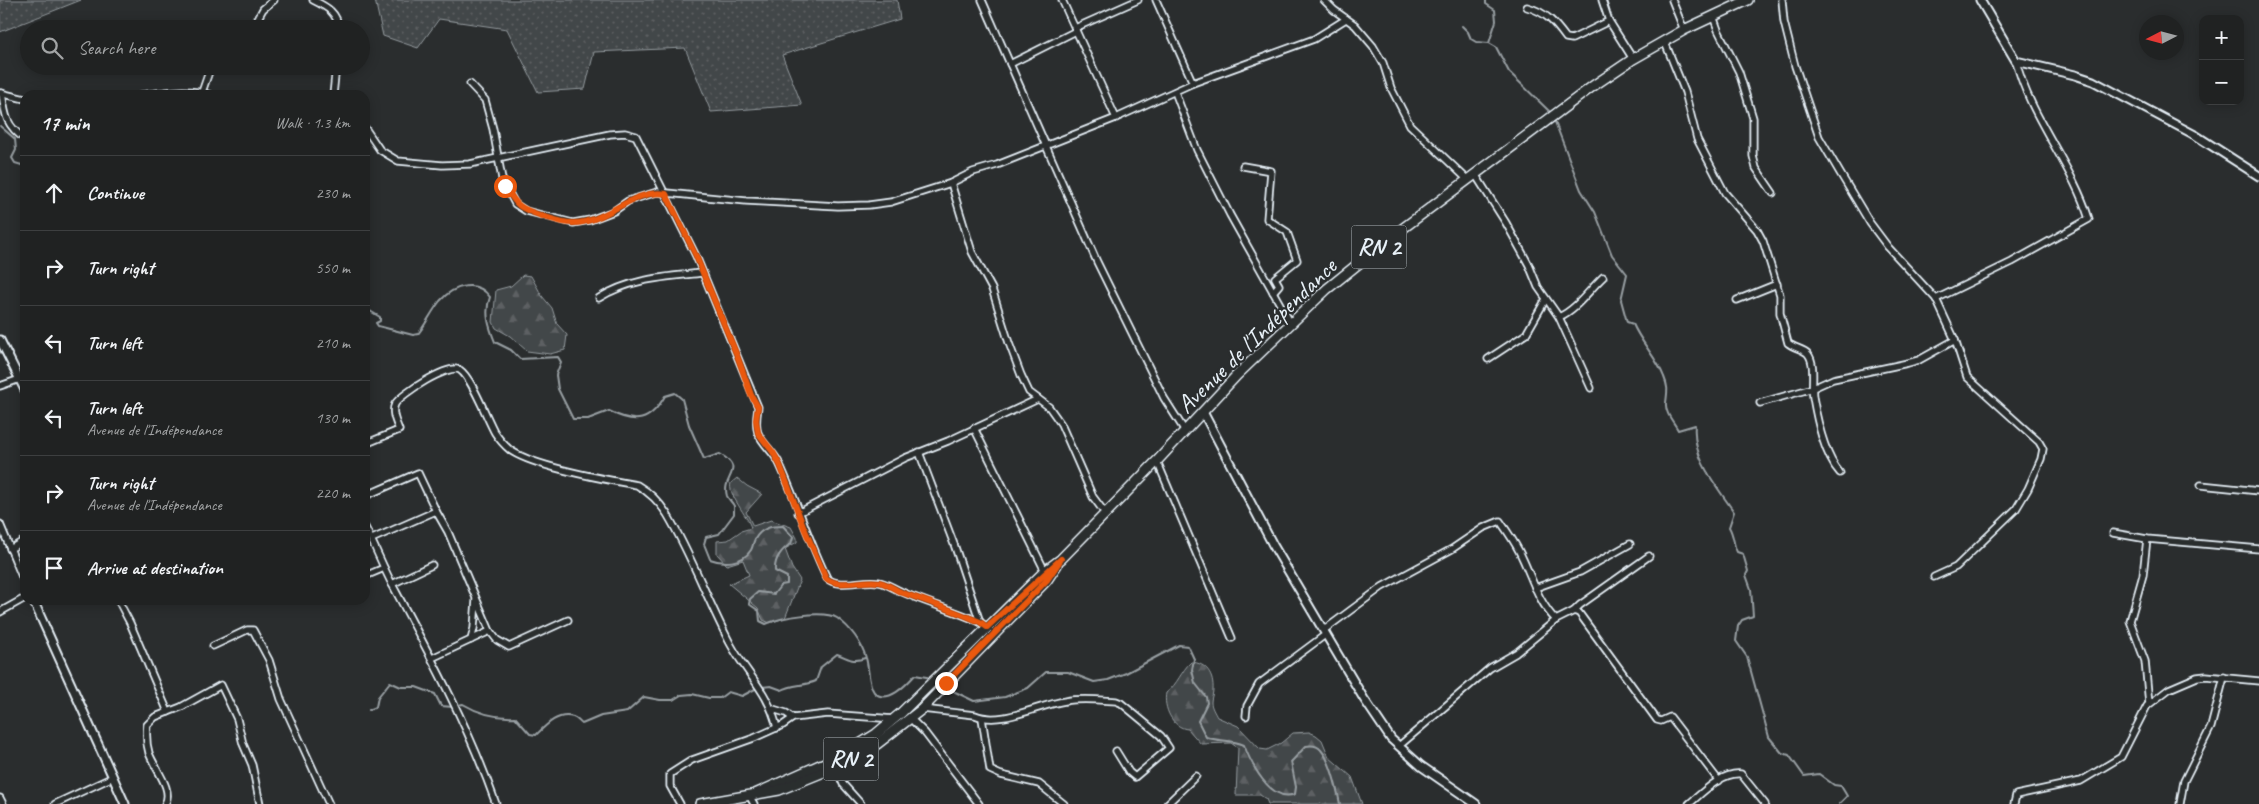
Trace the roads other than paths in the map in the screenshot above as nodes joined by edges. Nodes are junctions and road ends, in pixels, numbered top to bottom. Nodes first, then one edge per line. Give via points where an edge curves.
1 (274, 0) edge
2 (313, 0) edge
3 (982, 0) edge
4 (1062, 0) edge
5 (1138, 0) edge
6 (1156, 0) edge
7 (1324, 0) edge
8 (1602, 0) edge
9 (1672, 0) edge
10 (1748, 0) edge
11 (1782, 0) edge
12 (1980, 0) edge
13 (1527, 7) dead end
14 (1713, 16) junction
15 (1346, 19) junction
16 (257, 20) edge
17 (338, 20) edge
18 (1609, 21) junction
19 (1075, 29) junction
20 (1684, 30) junction
21 (1664, 40) junction
22 (1633, 59) junction
23 (2016, 61) junction
24 (1010, 64) junction
25 (209, 75) edge
26 (335, 75) edge
27 (1193, 83) junction
28 (470, 84) dead end
29 (203, 90) edge
30 (334, 90) edge
31 (1175, 92) junction
32 (1, 93) edge
33 (20, 98) edge
34 (1116, 118) junction
35 (20, 135) edge
36 (370, 135) edge
37 (1044, 145) junction
38 (499, 158) junction
39 (1243, 166) dead end
40 (2259, 176) edge
41 (1471, 177) junction
42 (951, 183) junction
43 (1773, 193) dead end
44 (666, 194) junction
45 (702, 273) junction
46 (1602, 277) dead end
47 (1777, 284) junction
48 (1273, 292) junction
49 (599, 298) dead end
50 (1546, 299) junction
51 (1936, 299) junction
52 (1737, 300) dead end
53 (1559, 317) junction
54 (1290, 322) junction
55 (0, 340) edge
56 (1955, 340) junction
57 (1488, 359) dead end
58 (20, 379) joint
59 (0, 386) edge
60 (1591, 388) dead end
61 (1813, 388) junction
62 (1038, 399) junction
63 (1760, 403) dead end
64 (1203, 412) junction
65 (974, 428) junction
66 (1185, 431) junction
67 (370, 442) edge
68 (919, 452) junction
69 (1157, 461) junction
70 (1840, 473) dead end
71 (2201, 485) dead end
72 (2259, 491) edge
73 (370, 494) edge
74 (436, 511) junction
75 (1105, 513) junction
76 (798, 514) junction
77 (0, 524) edge
78 (2113, 533) dead end
79 (370, 536) edge
80 (372, 539) junction
81 (2147, 539) junction
82 (20, 543) edge
83 (1630, 544) dead end
84 (10, 549) junction
85 (2259, 549) edge
86 (1649, 556) dead end
87 (1061, 559) junction
88 (432, 565) dead end
89 (384, 568) junction
90 (1045, 571) junction
91 (20, 572) edge
92 (370, 574) edge
93 (1934, 577) dead end
94 (392, 584) junction
95 (1535, 588) junction
96 (476, 596) junction
97 (20, 601) edge
98 (35, 605) edge
99 (121, 605) edge
100 (1574, 611) junction
101 (0, 612) edge
102 (568, 620) dead end
103 (1556, 620) junction
104 (984, 624) junction
105 (490, 631) junction
106 (1324, 632) junction
107 (1232, 638) dead end
108 (471, 640) junction
109 (213, 646) dead end
110 (432, 658) junction
111 (2224, 677) junction
112 (2259, 681) edge
113 (2149, 704) junction
114 (922, 709) junction
115 (773, 710) junction
116 (168, 712) junction
117 (1246, 716) dead end
118 (793, 718) junction
119 (982, 718) junction
120 (894, 719) junction
121 (911, 719) junction
122 (777, 728) junction
123 (1399, 746) junction
124 (1116, 751) dead end
125 (836, 767) junction
126 (1196, 776) dead end
127 (113, 777) junction
128 (1719, 780) junction
129 (752, 794) junction
130 (0, 798) edge
131 (3, 804) edge
132 (55, 804) edge
133 (126, 804) edge
134 (165, 804) edge
135 (260, 804) edge
136 (329, 804) edge
137 (496, 804) edge
138 (680, 804) edge
139 (700, 804) edge
140 (754, 804) edge
141 (861, 804) edge
142 (979, 804) edge
143 (1064, 804) edge
144 (1167, 804) edge
145 (1476, 804) edge
146 (1689, 804) edge
147 (1765, 804) edge
148 (2014, 804) edge
149 (2180, 804) edge

1 - 16 street via 263,9
2 - 17 street via 332,11
3 - 24 street
4 - 19 street
5 - 19 street
6 - 27 street
7 - 15 street
8 - 18 street
9 - 20 street
10 - 14 main road, Avenue de l'Indépendance / RN 2
11 - 51 street via 1788,42 1819,137 1870,222 1906,269
12 - 23 street
13 - 18 street via 1552,19 1566,38 1578,38
14 - 20 main road, Avenue de l'Indépendance / RN 2
14 - 43 street via 1739,72 1753,118 1756,168
15 - 27 street via 1314,39
15 - 41 street via 1373,46 1410,125
18 - 22 street
19 - 24 street
19 - 34 street
20 - 21 main road, Avenue de l'Indépendance / RN 2
21 - 22 main road, Avenue de l'Indépendance / RN 2
21 - 47 street via 1685,92 1697,140 1725,193 1763,240
22 - 41 main road, Avenue de l'Indépendance / RN 2
23 - 40 street via 2093,81 2195,135
23 - 51 street via 2034,106 2078,188 2089,219
24 - 37 street
25 - 29 street
26 - 30 street
27 - 31 street
28 - 38 street via 485,100
31 - 34 street
31 - 48 street via 1197,150
32 - 33 street
32 - 35 street via 7,120
34 - 37 street
36 - 38 street via 380,150 398,161 455,165
37 - 42 street
37 - 66 street via 1135,342
38 - 44 street via 610,134 632,134
38 - 44 street via 502,179 515,204 526,211 562,222 573,224 590,220 641,196 657,192
39 - 48 street via 1271,171 1267,219 1287,232 1297,260 1275,278 1279,284
41 - 50 street via 1506,223
41 - 54 main road, Avenue de l'Indépendance / RN 2 via 1334,283
42 - 44 street via 891,202 869,205 838,206
42 - 62 street via 972,252 992,289 1021,375 1029,392
44 - 45 street
45 - 49 street via 630,283
45 - 76 street via 758,407 758,433 780,465
46 - 53 street via 1580,301
47 - 52 street
47 - 61 street via 1788,343 1811,359
48 - 54 street
50 - 53 street
50 - 57 street via 1526,334
51 - 56 street
53 - 60 street
54 - 64 main road, Avenue de l'Indépendance / RN 2
55 - 58 street
56 - 61 street via 1919,360 1833,379
56 - 93 street via 1967,377 2043,449 2031,484 2016,509 1956,567
58 - 59 street
61 - 63 street
61 - 70 street via 1825,446
62 - 65 street
62 - 75 street via 1049,407 1061,424 1093,497
64 - 66 main road, Avenue de l'Indépendance / RN 2
64 - 106 street via 1273,545
65 - 68 street
65 - 90 street
66 - 69 main road, Avenue de l'Indépendance / RN 2
67 - 115 street via 399,430 394,413 395,404 402,396 432,377 455,368 473,388 495,433 510,450 537,462 644,489 667,513 731,644 766,694
68 - 76 street
68 - 104 street
69 - 75 main road, Avenue de l'Indépendance / RN 2
69 - 107 street
71 - 72 street
73 - 74 street via 418,473
74 - 80 street
74 - 96 street
75 - 87 main road, Avenue de l'Indépendance / RN 2
76 - 104 street via 826,578 832,584 884,583
77 - 84 street
78 - 81 street
79 - 80 street
80 - 89 street
81 - 85 street
81 - 113 street via 2142,577 2130,621 2145,661
82 - 84 street
83 - 95 street via 1580,572
84 - 91 street
86 - 100 street
87 - 90 main road, Avenue de l'Indépendance / RN 2
87 - 114 main road, Avenue de l'Indépendance / RN 2 via 1047,580
88 - 94 street
89 - 92 street
89 - 94 street
90 - 104 main road, Avenue de l'Indépendance / RN 2
94 - 110 street
95 - 103 street
95 - 106 street via 1519,550 1500,521 1382,587
96 - 105 street
96 - 108 street
97 - 101 street
98 - 127 street
99 - 116 street
100 - 103 street
100 - 128 street via 1579,613 1657,720 1661,722 1670,716
102 - 105 street via 509,647 496,640
103 - 123 street via 1516,653 1490,668
104 - 120 main road, Avenue de l'Indépendance / RN 2
105 - 108 street
106 - 117 street via 1259,684 1247,706
106 - 123 street via 1364,700
108 - 110 street
109 - 136 street via 253,630 269,660 280,699
110 - 137 street via 482,763
111 - 112 street
111 - 113 street via 2197,677 2166,690
111 - 149 street via 2211,727 2184,781
113 - 148 street via 2121,757 2081,781 2016,795
114 - 119 street
114 - 121 main road, Avenue de l'Indépendance / RN 2
115 - 118 street
115 - 122 street
116 - 134 street via 155,717 147,725 146,739 154,765 167,788
116 - 135 street via 221,684 252,765
118 - 120 street via 828,714
118 - 122 street
119 - 124 street via 1018,714 1041,705 1066,701 1118,701 1161,736 1169,748 1135,777
119 - 143 street via 990,770 1039,784
120 - 129 main road, Avenue de l'Indépendance / RN 2 via 840,756
121 - 125 main road, Avenue de l'Indépendance / RN 2 via 877,744
121 - 142 street via 926,733
122 - 138 street via 692,760 670,774 670,786
123 - 145 street via 1421,766
125 - 129 main road, Avenue de l'Indépendance / RN 2 via 779,790
125 - 141 street via 843,784
126 - 144 street
127 - 132 street
127 - 133 street
128 - 146 street
128 - 147 street via 1732,773 1741,774
129 - 139 main road, Avenue de l'Indépendance / RN 2
129 - 140 street
130 - 131 street

